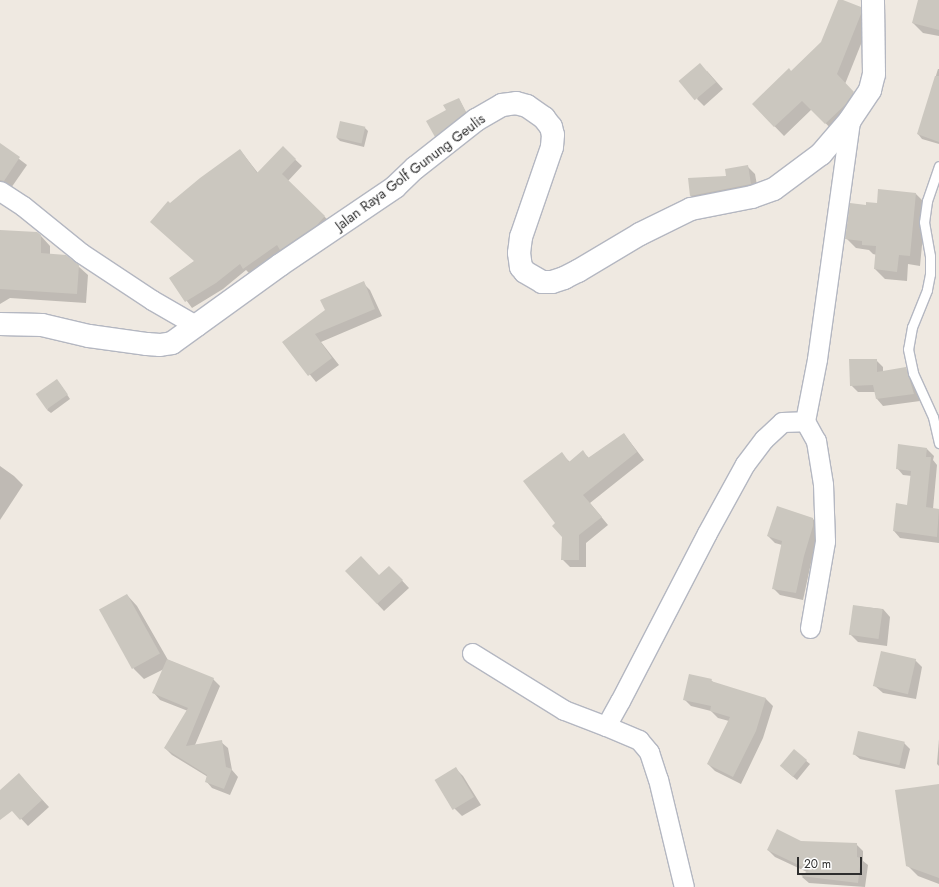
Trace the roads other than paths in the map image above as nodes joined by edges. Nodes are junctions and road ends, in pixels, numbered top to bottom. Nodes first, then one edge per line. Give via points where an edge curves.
1 (872, 0) edge
2 (850, 120) junction
3 (939, 166) edge
4 (0, 191) edge
5 (0, 324) edge
6 (197, 326) junction
7 (806, 421) junction
8 (939, 443) edge
9 (810, 628) dead end
10 (472, 653) dead end
11 (606, 726) junction
12 (684, 887) edge

1 - 2 main road, Jalan Raya Golf Gunung Geulis via 874,74 870,90
2 - 6 main road, Jalan Raya Golf Gunung Geulis via 821,154 774,189 752,197 691,209 640,234 578,271 552,282 542,282 524,272 519,253 527,218 552,147 553,135 544,118 527,106 516,103 502,105 476,120 395,187 280,265
2 - 7 street
3 - 8 lane via 927,201 924,222 930,256 930,274 927,290 912,327 908,349 913,373 933,417
4 - 6 street via 24,206 81,253
5 - 6 main road, Jalan Raya Golf Gunung Geulis via 42,324 89,336 160,345 178,340
7 - 9 street via 818,448 823,484 825,541
7 - 11 street via 782,422 764,439 745,464 706,533
10 - 11 street via 564,710
11 - 12 street via 639,740 649,752

